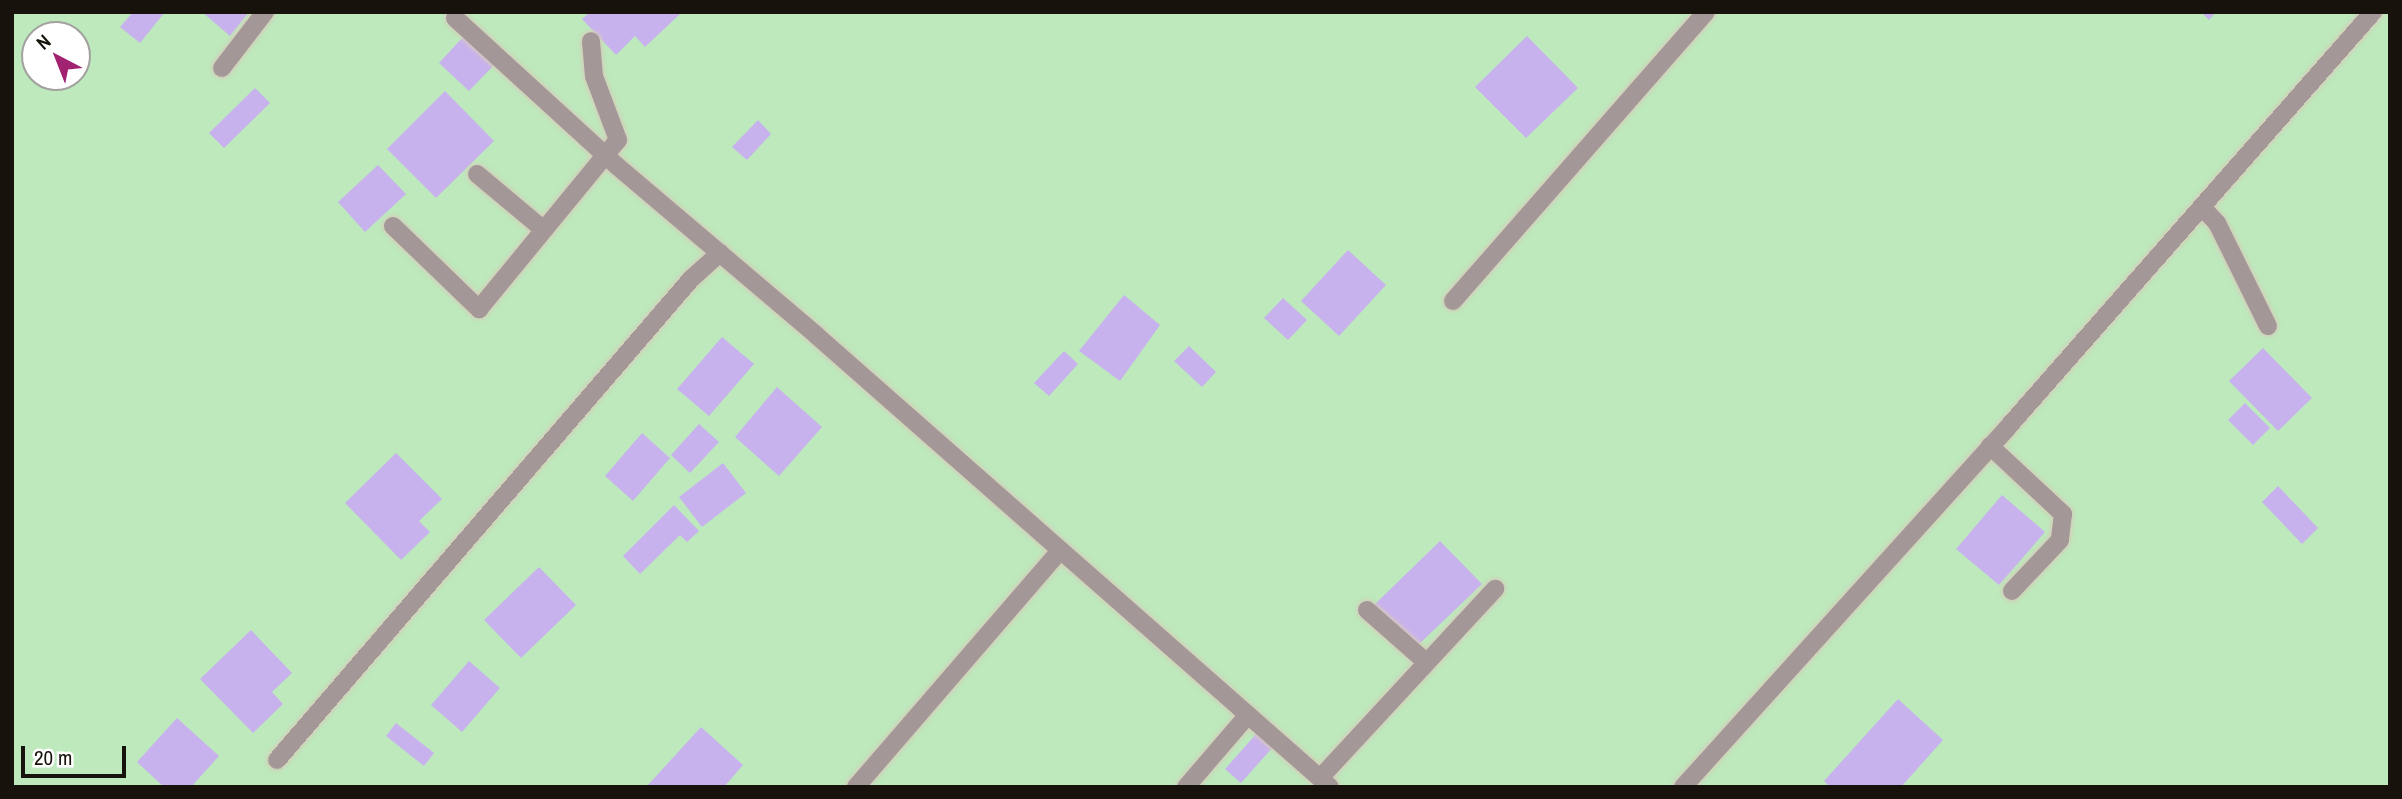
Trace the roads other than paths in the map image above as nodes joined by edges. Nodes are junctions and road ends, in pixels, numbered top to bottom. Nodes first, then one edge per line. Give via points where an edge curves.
1 (265, 12) edge
2 (1706, 12) edge
3 (2373, 12) edge
4 (451, 15) edge
5 (591, 41) dead end
6 (222, 68) dead end
7 (606, 156) junction
8 (477, 174) dead end
9 (2202, 207) junction
10 (393, 226) dead end
11 (544, 230) junction
12 (720, 253) junction
13 (1453, 301) dead end
14 (2268, 326) dead end
15 (1990, 446) junction
16 (1059, 551) junction
17 (1496, 589) dead end
18 (2012, 591) dead end
19 (1367, 610) dead end
20 (1426, 662) junction
21 (1248, 715) junction
22 (277, 760) dead end
23 (1325, 782) edge
24 (856, 787) edge
25 (1186, 787) edge
26 (1684, 787) edge

1 - 6 street
2 - 13 street
3 - 9 street
4 - 7 street
5 - 7 street via 594,76 618,140
7 - 11 street
7 - 12 street
8 - 11 street
9 - 14 street via 2217,223
9 - 15 street
10 - 11 street via 479,309
12 - 16 street
12 - 22 street via 682,290
15 - 18 street via 2063,514 2060,540
15 - 26 street
16 - 21 street
16 - 24 street
17 - 20 street
19 - 20 street
20 - 23 street
21 - 23 street
21 - 25 street

